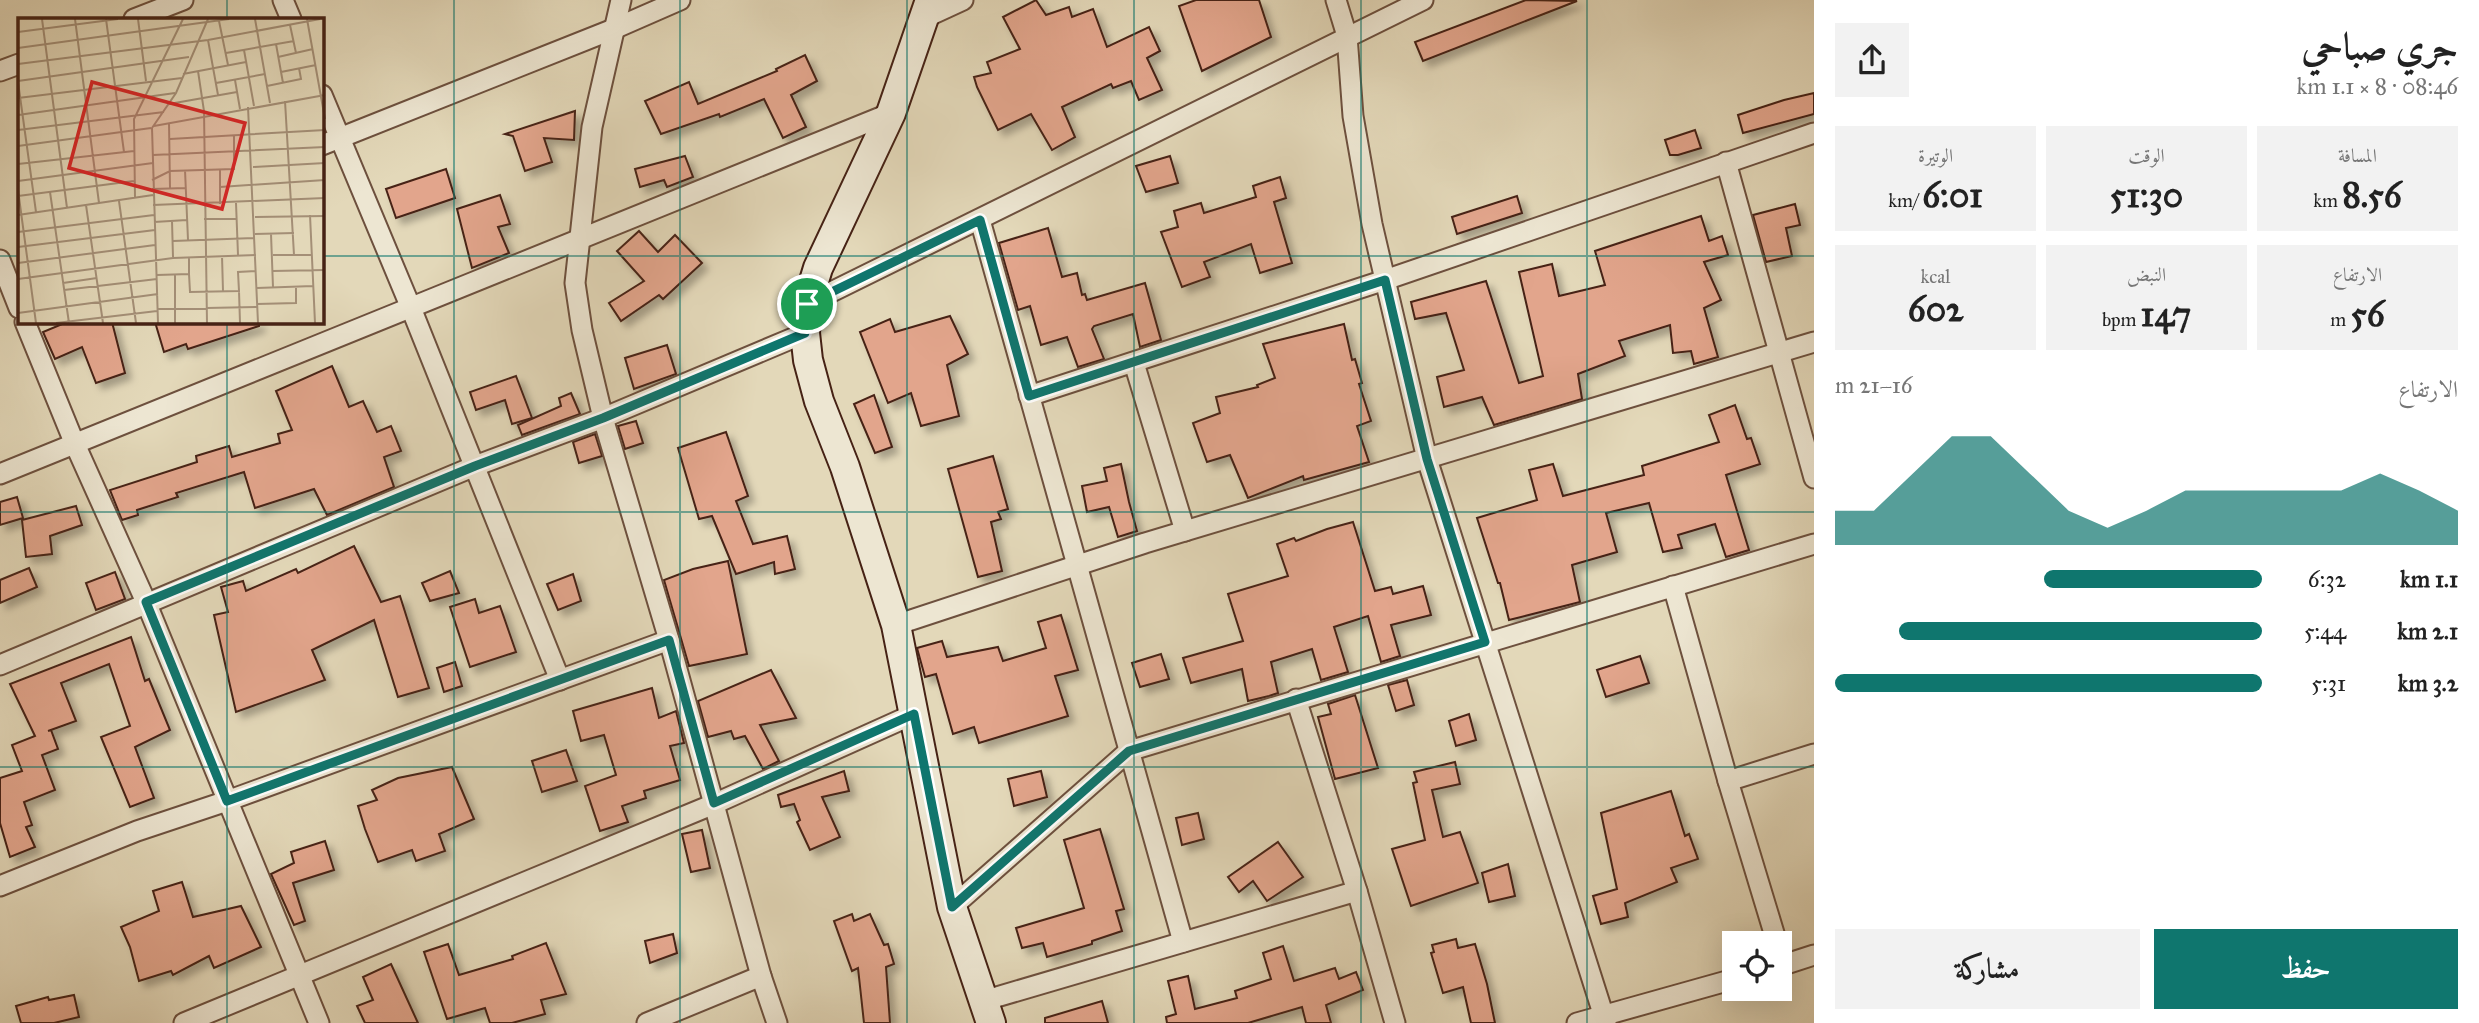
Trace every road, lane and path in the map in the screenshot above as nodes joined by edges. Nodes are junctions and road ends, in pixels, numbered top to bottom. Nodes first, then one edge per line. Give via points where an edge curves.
1 (183, 0) edge
2 (283, 0) edge
3 (621, 0) edge
4 (680, 0) edge
5 (963, 0) edge
6 (1336, 0) edge
7 (1423, 0) edge
8 (927, 9) edge
9 (137, 18) edge
10 (291, 18) edge
11 (616, 28) junction
12 (1347, 36) junction
13 (18, 64) edge
14 (0, 71) edge
15 (324, 105) edge
16 (891, 113) junction
17 (1814, 133) edge
18 (331, 141) edge
19 (1726, 162) junction
20 (980, 220) junction
21 (579, 240) junction
22 (6, 271) edge
23 (1385, 280) junction
24 (807, 304) junction
25 (18, 305) edge
26 (411, 308) junction
27 (26, 324) edge
28 (805, 333) junction
29 (1814, 342) edge
30 (1780, 353) junction
31 (1134, 363) junction
32 (1029, 396) junction
33 (603, 418) junction
34 (74, 442) junction
35 (1427, 459) junction
36 (475, 466) junction
37 (0, 474) edge
38 (1814, 478) edge
39 (1185, 531) junction
40 (1814, 544) edge
41 (1076, 565) junction
42 (1673, 586) junction
43 (146, 602) junction
44 (897, 625) junction
45 (669, 640) junction
46 (1485, 642) junction
47 (0, 665) edge
48 (560, 680) junction
49 (1296, 699) junction
50 (914, 714) junction
51 (1129, 751) junction
52 (1814, 754) edge
53 (1728, 781) junction
54 (227, 801) junction
55 (714, 803) junction
56 (0, 886) edge
57 (1357, 891) junction
58 (952, 907) junction
59 (1773, 931) edge
60 (1184, 942) junction
61 (1814, 955) edge
62 (1792, 959) edge
63 (301, 975) junction
64 (761, 976) junction
65 (1722, 983) edge
66 (987, 1012) edge
67 (1605, 1019) edge
68 (184, 1023) edge
69 (319, 1023) edge
70 (647, 1023) edge
71 (777, 1023) edge
72 (1395, 1023) edge
73 (1577, 1023) edge

1 - 9 street
2 - 10 street
3 - 11 street
4 - 11 street
5 - 8 street
6 - 12 street
7 - 12 street
8 - 16 street
11 - 18 street
11 - 21 street via 593,127
12 - 20 street
12 - 23 street via 1353,116
13 - 14 street
15 - 18 street
16 - 21 street
16 - 24 street via 817,268
17 - 19 street
18 - 26 street
19 - 23 street
19 - 30 street
20 - 24 street
20 - 32 street
21 - 26 street
21 - 33 street via 575,283
22 - 25 street
23 - 31 street
23 - 35 street
24 - 28 street
26 - 34 street
26 - 36 street
27 - 34 street
28 - 33 street
28 - 44 street via 819,401
29 - 30 street
30 - 35 street
30 - 38 street
31 - 32 street
31 - 39 street
32 - 41 street
33 - 36 street
33 - 45 street
34 - 37 street
34 - 43 street
35 - 39 street
35 - 46 street
36 - 43 street
36 - 48 street
39 - 41 street
40 - 42 street
41 - 44 street
41 - 51 street
42 - 46 street
42 - 53 street
43 - 47 street
43 - 54 street
44 - 50 street
45 - 48 street
45 - 55 street
46 - 49 street
46 - 67 street
48 - 54 street
49 - 51 street
49 - 57 street
50 - 55 street
50 - 58 street
51 - 58 street
51 - 60 street
52 - 53 street
53 - 59 street
54 - 56 street
54 - 63 street
55 - 63 street
55 - 64 street
57 - 60 street
57 - 72 street
58 - 66 street
60 - 66 street
61 - 62 street
63 - 68 street
63 - 69 street
64 - 70 street
64 - 71 street
65 - 67 street
67 - 73 street

